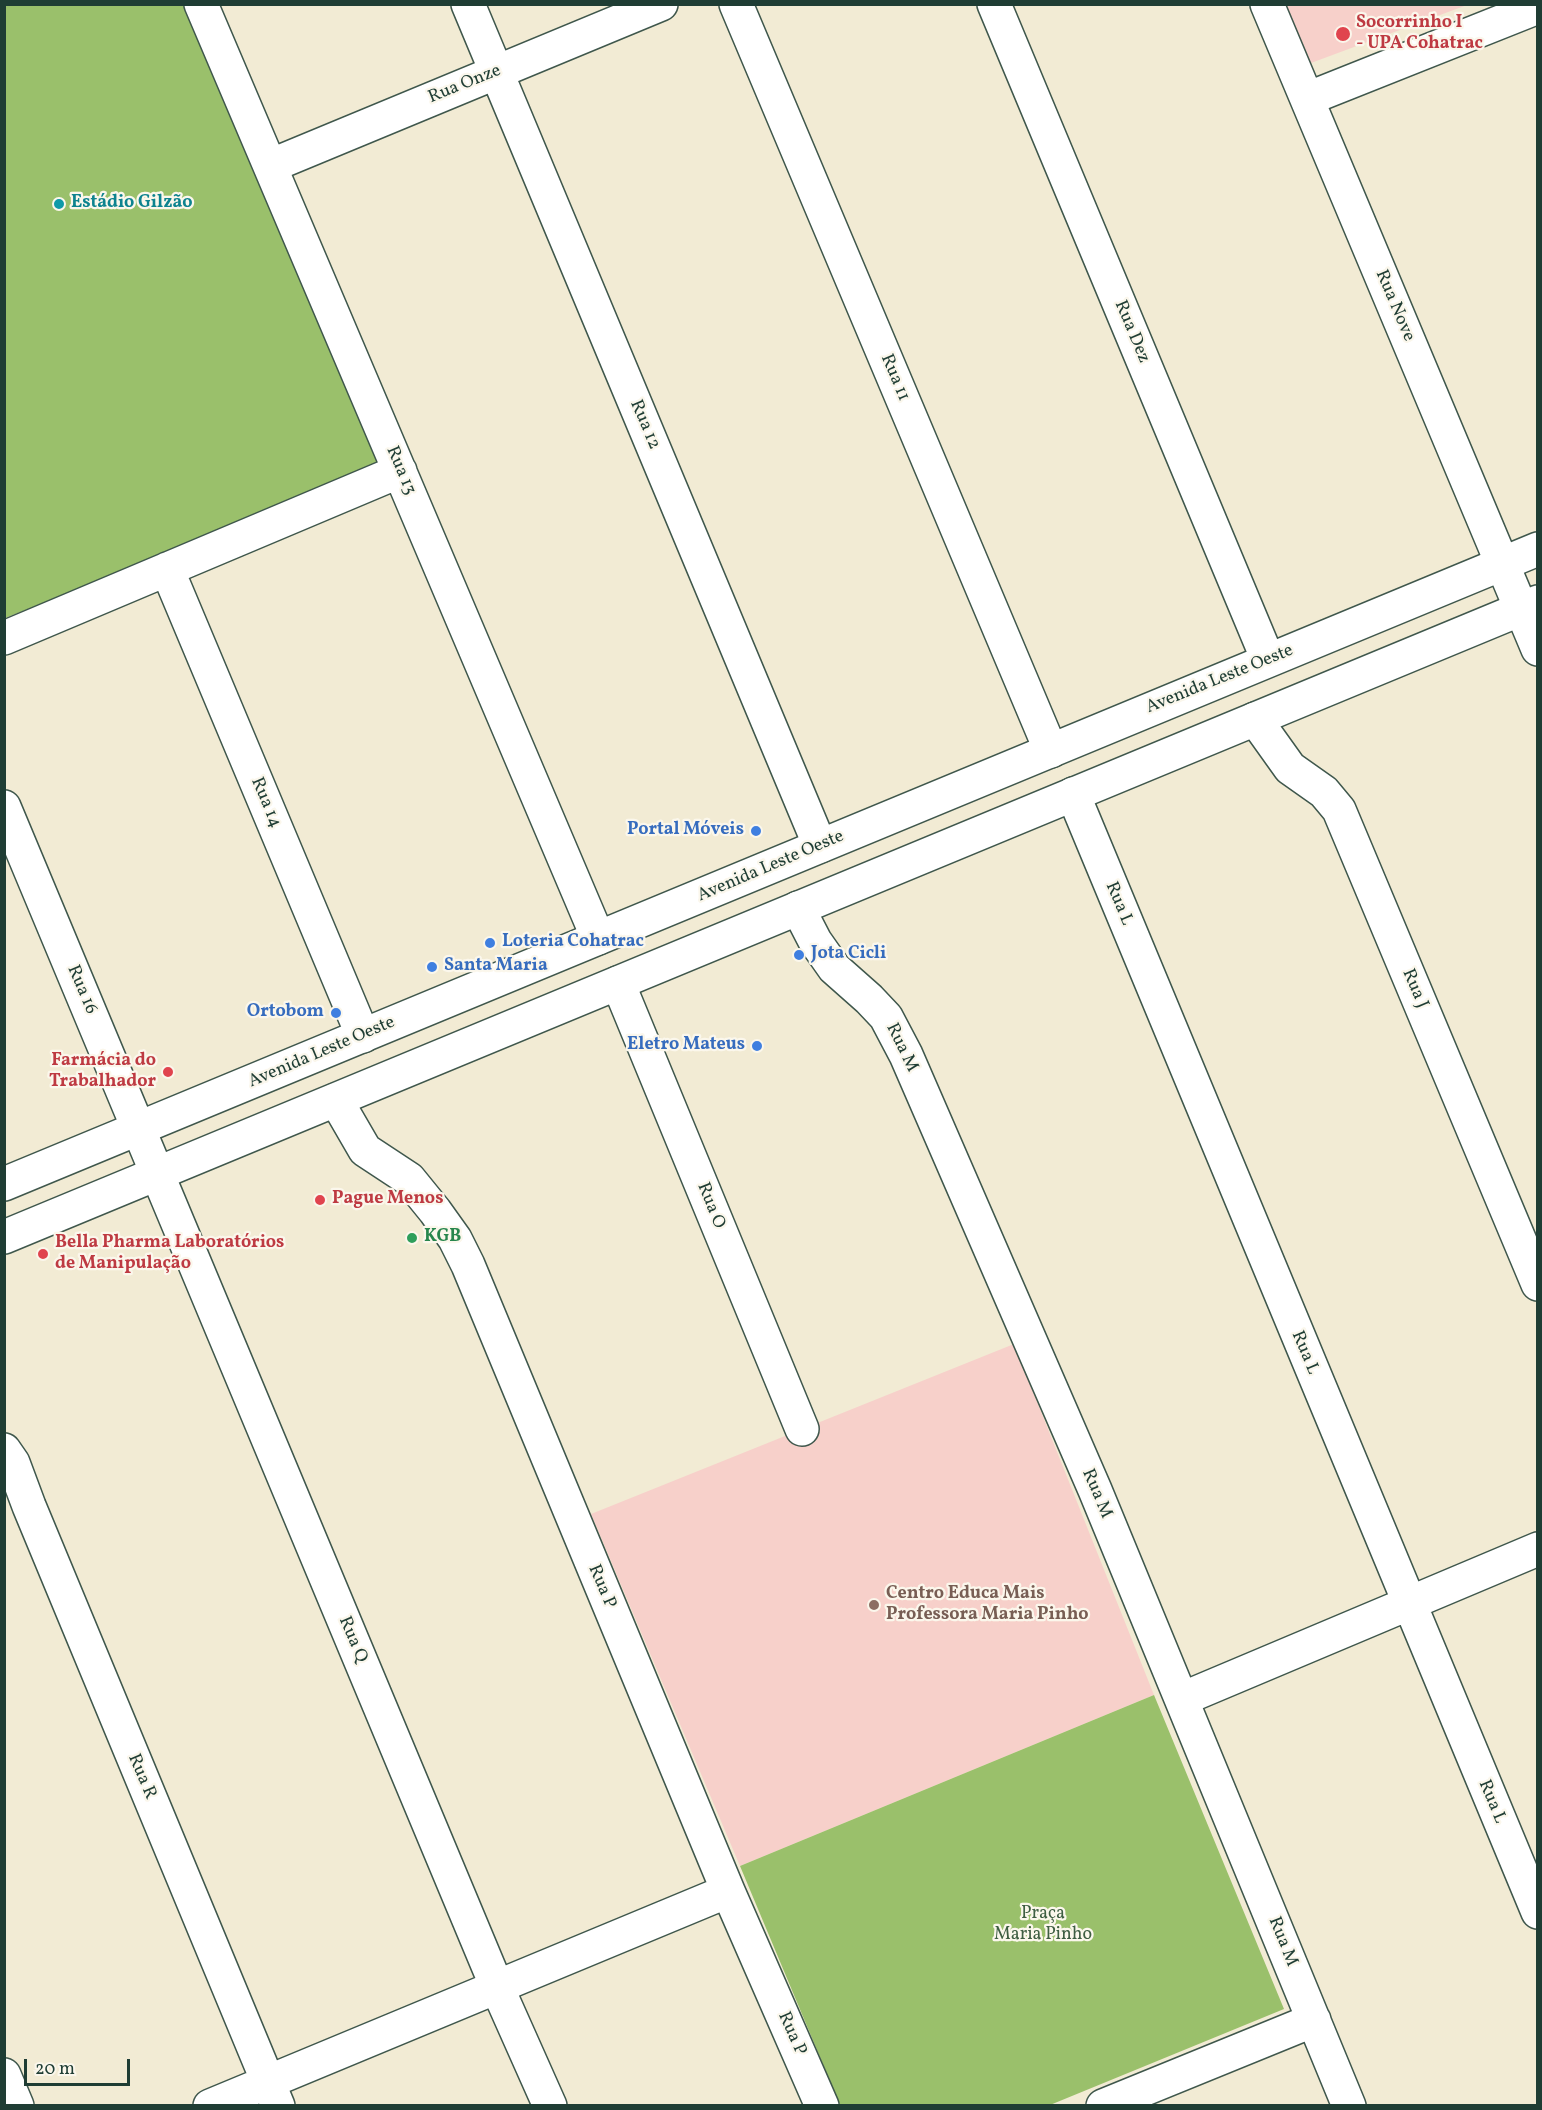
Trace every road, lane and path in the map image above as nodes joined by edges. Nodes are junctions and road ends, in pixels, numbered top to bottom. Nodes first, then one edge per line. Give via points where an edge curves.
1 (201, 4) edge
2 (468, 4) edge
3 (661, 4) edge
4 (736, 4) edge
5 (994, 4) edge
6 (1267, 4) edge
7 (1537, 7) edge
8 (497, 72) junction
9 (1307, 99) junction
10 (270, 166) junction
11 (400, 471) junction
12 (1538, 549) edge
13 (1502, 563) junction
14 (167, 569) junction
15 (1529, 605) edge
16 (4, 638) edge
17 (1538, 649) edge
18 (1268, 660) junction
19 (1255, 719) junction
20 (1051, 751) junction
21 (1073, 794) junction
22 (4, 807) edge
23 (820, 846) junction
24 (798, 908) junction
25 (598, 938) junction
26 (618, 983) junction
27 (363, 1036) junction
28 (336, 1100) junction
29 (139, 1129) junction
30 (158, 1173) junction
31 (4, 1185) edge
32 (4, 1237) edge
33 (1538, 1284) edge
34 (802, 1429) dead end
35 (4, 1450) edge
36 (1538, 1549) edge
37 (1408, 1603) junction
38 (1182, 1699) junction
39 (728, 1891) junction
40 (1538, 1912) edge
41 (496, 1987) junction
42 (1314, 2020) junction
43 (4, 2075) edge
44 (272, 2094) edge
45 (18, 2106) edge
46 (210, 2106) edge
47 (550, 2106) edge
48 (822, 2106) edge
49 (1103, 2106) edge
50 (1349, 2106) edge

1 - 10 street, Rua 13
2 - 8 street, Rua 12
3 - 8 street, Rua Onze
4 - 20 street, Rua 11
5 - 18 street, Rua Dez
6 - 9 street, Rua Nove
7 - 9 street
8 - 10 street, Rua Onze
8 - 23 street, Rua 12
9 - 13 street, Rua Nove
10 - 11 street, Rua 13
11 - 14 street
11 - 25 street, Rua 13
12 - 13 street, Avenida Leste Oeste
13 - 15 street, Rua Nove
13 - 18 street, Avenida Leste Oeste
14 - 16 street
14 - 27 street, Rua 14
15 - 17 street, Rua Nove
15 - 19 street
18 - 20 street, Avenida Leste Oeste
19 - 21 street
19 - 33 street, Rua J via 1290,768 1324,792 1339,810
20 - 23 street, Avenida Leste Oeste
21 - 24 street
21 - 37 street, Rua L
22 - 29 street, Rua 16
23 - 25 street, Avenida Leste Oeste
24 - 26 street
24 - 38 street, Rua M via 834,969 886,1017 906,1055
25 - 27 street, Avenida Leste Oeste
26 - 28 street
26 - 34 street, Rua O
27 - 29 street, Avenida Leste Oeste
28 - 30 street
28 - 39 street, Rua P via 365,1150 409,1179 455,1239 464,1257
29 - 30 street, Rua 16
29 - 31 street, Avenida Leste Oeste
30 - 32 street
30 - 41 street, Rua Q
35 - 44 street, Rua R via 13,1463
36 - 37 street
37 - 38 street
37 - 40 street, Rua L
38 - 42 street, Rua M
39 - 41 street
39 - 48 street, Rua P
41 - 44 street
41 - 47 street, Rua Q
42 - 49 street
42 - 50 street, Rua M
43 - 45 street
44 - 46 street

